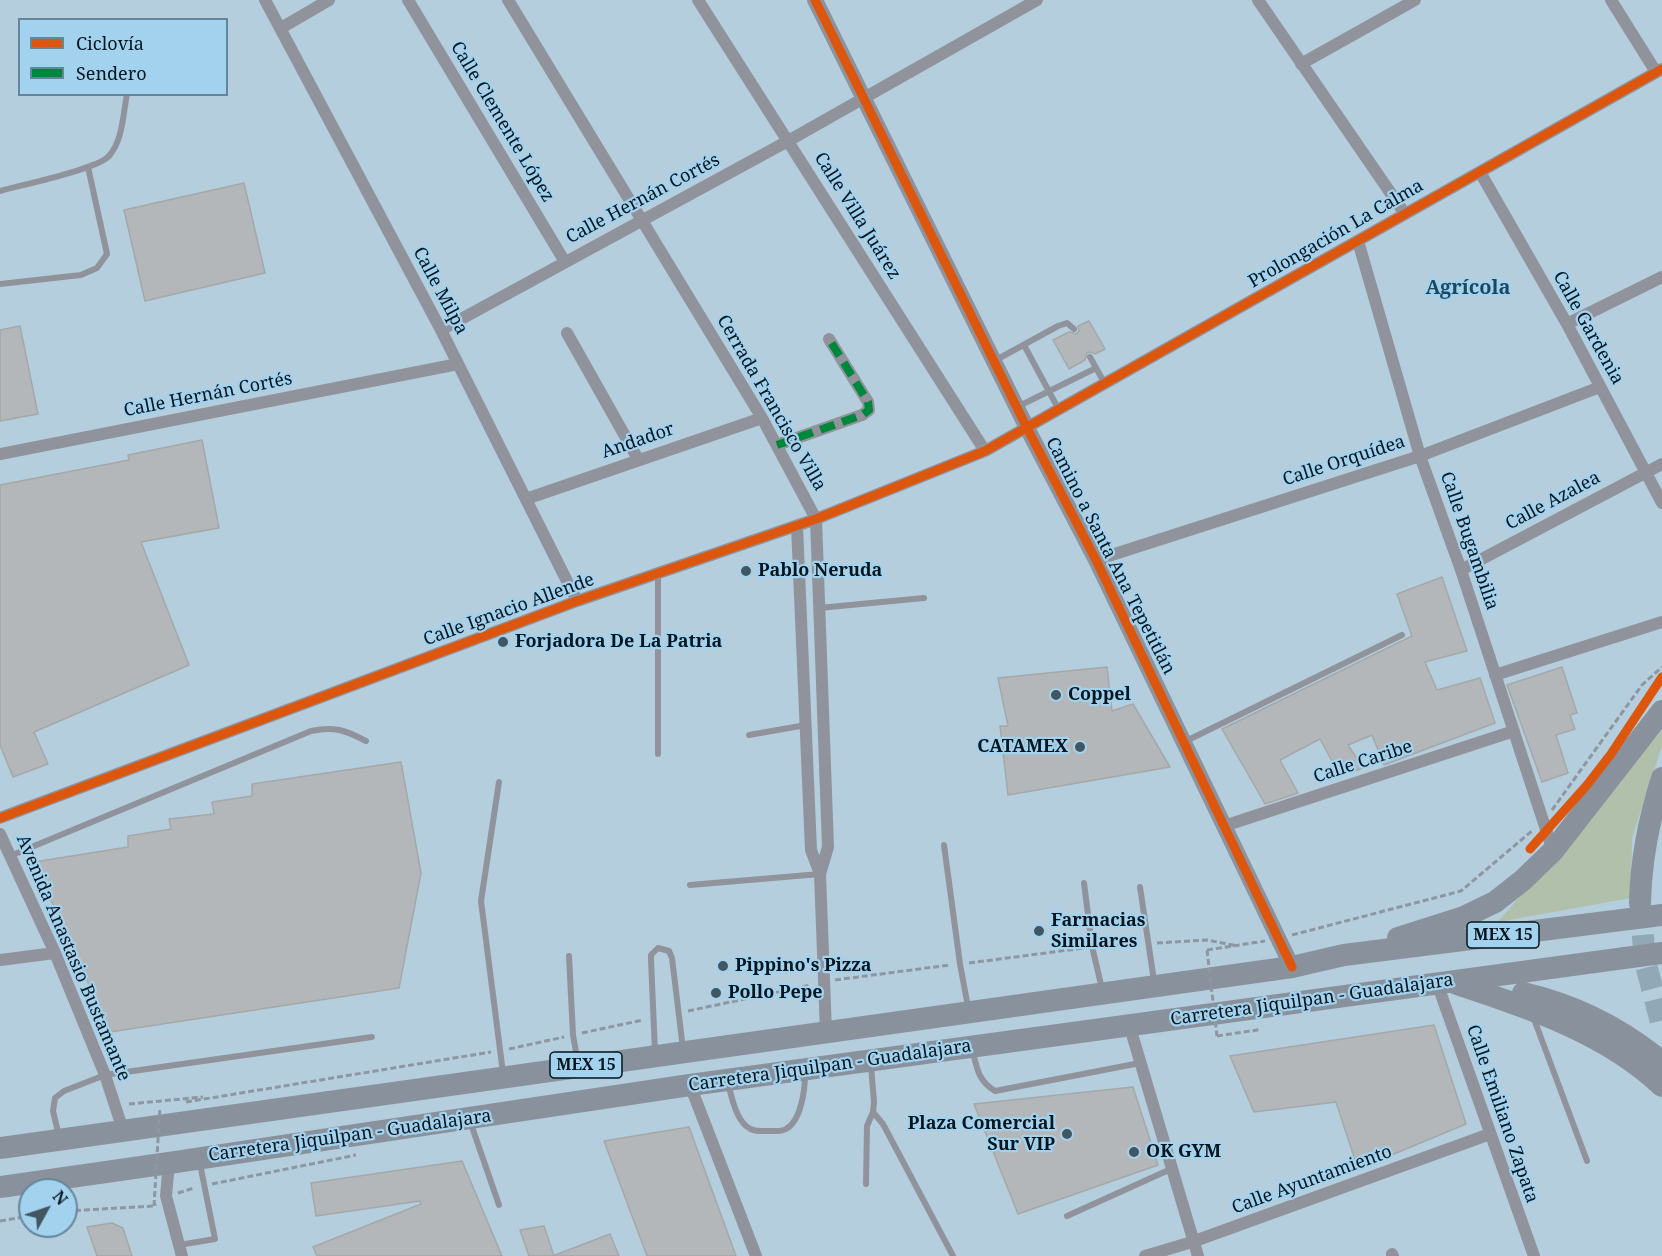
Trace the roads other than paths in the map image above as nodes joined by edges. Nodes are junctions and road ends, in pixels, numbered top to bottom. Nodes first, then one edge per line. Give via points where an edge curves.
1 (265, 0) edge
2 (329, 0) edge
3 (408, 0) edge
4 (508, 0) edge
5 (698, 0) edge
6 (815, 0) edge
7 (1037, 0) edge
8 (1258, 0) edge
9 (1415, 0) edge
10 (1611, 0) edge
11 (281, 28) junction
12 (1301, 64) junction
13 (1659, 70) edge
14 (127, 96) edge
15 (863, 99) junction
16 (788, 141) junction
17 (88, 167) junction
18 (1480, 172) junction
19 (0, 191) edge
20 (1406, 214) junction
21 (642, 220) junction
22 (1358, 241) junction
23 (565, 262) junction
24 (1662, 277) edge
25 (0, 284) edge
26 (1567, 324) junction
27 (1074, 329) dead end
28 (441, 330) junction
29 (567, 333) dead end
30 (829, 339) dead end
31 (1024, 345) junction
32 (1090, 357) dead end
33 (995, 360) junction
34 (458, 364) junction
35 (1096, 368) junction
36 (1105, 384) junction
37 (1600, 387) junction
38 (1049, 391) junction
39 (1017, 407) junction
40 (1059, 410) junction
41 (762, 418) junction
42 (1027, 428) junction
43 (777, 445) junction
44 (985, 451) junction
45 (0, 454) edge
46 (1420, 456) junction
47 (638, 459) junction
48 (1662, 464) edge
49 (1646, 473) junction
50 (526, 499) junction
51 (1662, 503) edge
52 (816, 519) junction
53 (796, 526) junction
54 (1096, 560) junction
55 (1461, 570) junction
56 (658, 573) junction
57 (924, 598) dead end
58 (577, 601) junction
59 (819, 608) junction
60 (1662, 621) edge
61 (1402, 635) dead end
62 (1495, 675) junction
63 (1662, 711) edge
64 (806, 725) junction
65 (1514, 731) junction
66 (749, 735) dead end
67 (366, 741) dead end
68 (1184, 742) junction
69 (658, 754) dead end
70 (1662, 778) edge
71 (499, 782) dead end
72 (0, 818) edge
73 (1224, 826) junction
74 (0, 834) edge
75 (1547, 834) junction
76 (944, 845) dead end
77 (10, 856) junction
78 (820, 874) junction
79 (1084, 883) dead end
80 (690, 885) dead end
81 (1140, 887) dead end
82 (1640, 902) tunnel mouth
83 (1662, 915) edge
84 (55, 953) junction
85 (1662, 953) edge
86 (1344, 955) junction
87 (569, 956) dead end
88 (0, 960) edge
89 (1292, 967) junction
90 (1444, 982) junction
91 (1155, 986) junction
92 (1103, 993) junction
93 (1531, 1010) junction
94 (968, 1012) junction
95 (1129, 1024) junction
96 (826, 1032) junction
97 (372, 1037) dead end
98 (972, 1046) junction
99 (683, 1052) junction
100 (655, 1056) junction
101 (870, 1060) junction
102 (1140, 1062) junction
103 (1662, 1062) edge
104 (578, 1066) junction
105 (805, 1069) junction
106 (105, 1075) junction
107 (503, 1077) junction
108 (727, 1080) junction
109 (690, 1085) junction
110 (1662, 1086) edge
111 (873, 1112) junction
112 (469, 1118) junction
113 (123, 1130) junction
114 (1490, 1134) junction
115 (59, 1139) junction
116 (0, 1148) edge
117 (198, 1158) junction
118 (1587, 1161) dead end
119 (169, 1163) junction
120 (1171, 1169) junction
121 (866, 1184) dead end
122 (0, 1186) edge
123 (499, 1205) dead end
124 (1067, 1216) dead end
125 (1192, 1242) junction
126 (180, 1250) edge
127 (756, 1256) edge
128 (953, 1256) edge
129 (1145, 1256) edge
130 (1198, 1256) edge
131 (1534, 1256) edge

1 - 11 street, Calle Milpa
2 - 11 street
3 - 23 street, Calle Clemente López
4 - 21 street, Cerrada Francisco Villa
5 - 16 street, Calle Villa Juárez
6 - 15 street, Camino a Santa Ana Tepetitlán
7 - 15 street, Calle Hernán Cortés
8 - 12 street
9 - 12 street
10 - 13 street
11 - 28 street, Calle Milpa
12 - 20 street
13 - 18 street, Prolongación La Calma
14 - 17 lane via 118,141 108,158
15 - 16 street, Calle Hernán Cortés
15 - 33 street, Camino a Santa Ana Tepetitlán
16 - 21 street, Calle Hernán Cortés
16 - 44 street, Calle Villa Juárez
17 - 19 lane
17 - 25 lane via 107,254 97,268 81,275
18 - 20 street, Prolongación La Calma
18 - 26 street, Calle Gardenia
20 - 22 street, Prolongación La Calma
21 - 23 street, Calle Hernán Cortés
21 - 41 street, Cerrada Francisco Villa
22 - 36 street, Prolongación La Calma
22 - 46 street, Calle Bugambilia
23 - 28 street, Calle Hernán Cortés
24 - 26 street
26 - 37 street, Calle Gardenia
27 - 31 lane via 1067,323
28 - 34 street, Calle Milpa
29 - 47 street
30 - 43 street via 868,402 869,410
31 - 33 lane
31 - 38 lane
32 - 35 lane
33 - 39 street, Camino a Santa Ana Tepetitlán
34 - 45 street, Calle Hernán Cortés
34 - 50 street, Calle Milpa
35 - 36 lane
35 - 38 lane
36 - 40 street, Prolongación La Calma
37 - 46 street, Calle Orquídea
37 - 49 street, Calle Gardenia
38 - 39 lane
38 - 40 lane
39 - 42 street, Camino a Santa Ana Tepetitlán
40 - 42 street, Prolongación La Calma
41 - 43 street, Cerrada Francisco Villa
41 - 47 street, Andador
42 - 44 street, Calle Ignacio Allende
42 - 54 street, Camino a Santa Ana Tepetitlán
43 - 52 street, Cerrada Francisco Villa
44 - 52 street, Calle Ignacio Allende
46 - 54 street, Calle Orquídea
46 - 55 street, Calle Bugambilia
47 - 50 street, Andador
48 - 49 street, Calle Azalea
49 - 51 street, Calle Gardenia
49 - 55 street, Calle Azalea
50 - 58 street, Calle Milpa
52 - 53 street, Calle Ignacio Allende
52 - 59 street, Cerrada Francisco Villa
53 - 56 street, Calle Ignacio Allende
53 - 64 street, Cerrada Francisco Villa
54 - 68 street, Camino a Santa Ana Tepetitlán
55 - 62 street, Calle Bugambilia
56 - 58 street, Calle Ignacio Allende
56 - 69 lane
57 - 59 lane
58 - 72 street, Calle Ignacio Allende
59 - 78 street, Cerrada Francisco Villa via 828,847
60 - 62 street
61 - 68 lane
62 - 65 street, Calle Bugambilia
63 - 75 highway
64 - 66 lane
64 - 78 street, Cerrada Francisco Villa via 812,850
65 - 73 street, Calle Caribe
65 - 75 street, Calle Bugambilia
67 - 77 lane via 327,728 310,731
68 - 73 street, Camino a Santa Ana Tepetitlán
70 - 82 highway via 1648,824
71 - 107 lane via 481,901
73 - 89 street, Camino a Santa Ana Tepetitlán
74 - 77 street, Avenida Anastasio Bustamante
75 - 86 highway via 1523,880 1495,902 1464,917
76 - 94 lane
77 - 84 street, Avenida Anastasio Bustamante
78 - 80 lane
78 - 96 street, Cerrada Francisco Villa
79 - 92 lane
81 - 91 lane
83 - 86 highway, Carretera Jiquilpan - Guadalajara / MEX 15
84 - 88 street
84 - 106 street, Avenida Anastasio Bustamante
85 - 90 highway, Carretera Jiquilpan - Guadalajara / MEX 15
86 - 89 highway, Carretera Jiquilpan - Guadalajara / MEX 15
87 - 104 lane
89 - 91 highway, Carretera Jiquilpan - Guadalajara / MEX 15
90 - 93 highway
90 - 95 highway, Carretera Jiquilpan - Guadalajara / MEX 15
90 - 103 highway via 1507,990 1564,1005 1615,1029
90 - 114 street, Calle Emiliano Zapata
91 - 92 highway, Carretera Jiquilpan - Guadalajara / MEX 15
92 - 94 highway, Carretera Jiquilpan - Guadalajara / MEX 15
93 - 110 highway via 1615,1048
93 - 118 lane
94 - 96 highway, Carretera Jiquilpan - Guadalajara / MEX 15
95 - 98 highway, Carretera Jiquilpan - Guadalajara / MEX 15
95 - 102 street
96 - 99 highway, Carretera Jiquilpan - Guadalajara / MEX 15
97 - 106 lane
98 - 101 highway, Carretera Jiquilpan - Guadalajara / MEX 15
98 - 102 lane via 979,1075 995,1090
99 - 100 highway, Carretera Jiquilpan - Guadalajara / MEX 15
99 - 100 lane via 672,958 669,951 658,948 651,955
100 - 104 highway, Carretera Jiquilpan - Guadalajara / MEX 15
101 - 105 highway, Carretera Jiquilpan - Guadalajara / MEX 15
101 - 111 lane
102 - 120 street
104 - 107 highway, Carretera Jiquilpan - Guadalajara / MEX 15
105 - 108 highway, Carretera Jiquilpan - Guadalajara / MEX 15
105 - 108 lane via 798,1114 784,1130 754,1131 746,1126 736,1110
106 - 113 street, Avenida Anastasio Bustamante
106 - 115 lane via 54,1098
107 - 113 highway, Carretera Jiquilpan - Guadalajara / MEX 15
108 - 109 highway, Carretera Jiquilpan - Guadalajara / MEX 15
109 - 112 highway, Carretera Jiquilpan - Guadalajara / MEX 15
109 - 127 street
111 - 121 lane via 867,1126
111 - 128 lane
112 - 117 highway, Carretera Jiquilpan - Guadalajara / MEX 15
112 - 123 lane
113 - 115 highway, Carretera Jiquilpan - Guadalajara / MEX 15
114 - 125 street, Calle Ayuntamiento
114 - 131 street, Calle Emiliano Zapata
115 - 116 highway, Carretera Jiquilpan - Guadalajara / MEX 15
117 - 119 highway, Carretera Jiquilpan - Guadalajara / MEX 15
117 - 126 lane via 215,1239
119 - 122 highway, Carretera Jiquilpan - Guadalajara / MEX 15
119 - 126 street via 166,1196
120 - 124 lane
120 - 125 street
125 - 129 street, Calle Ayuntamiento
125 - 130 street

